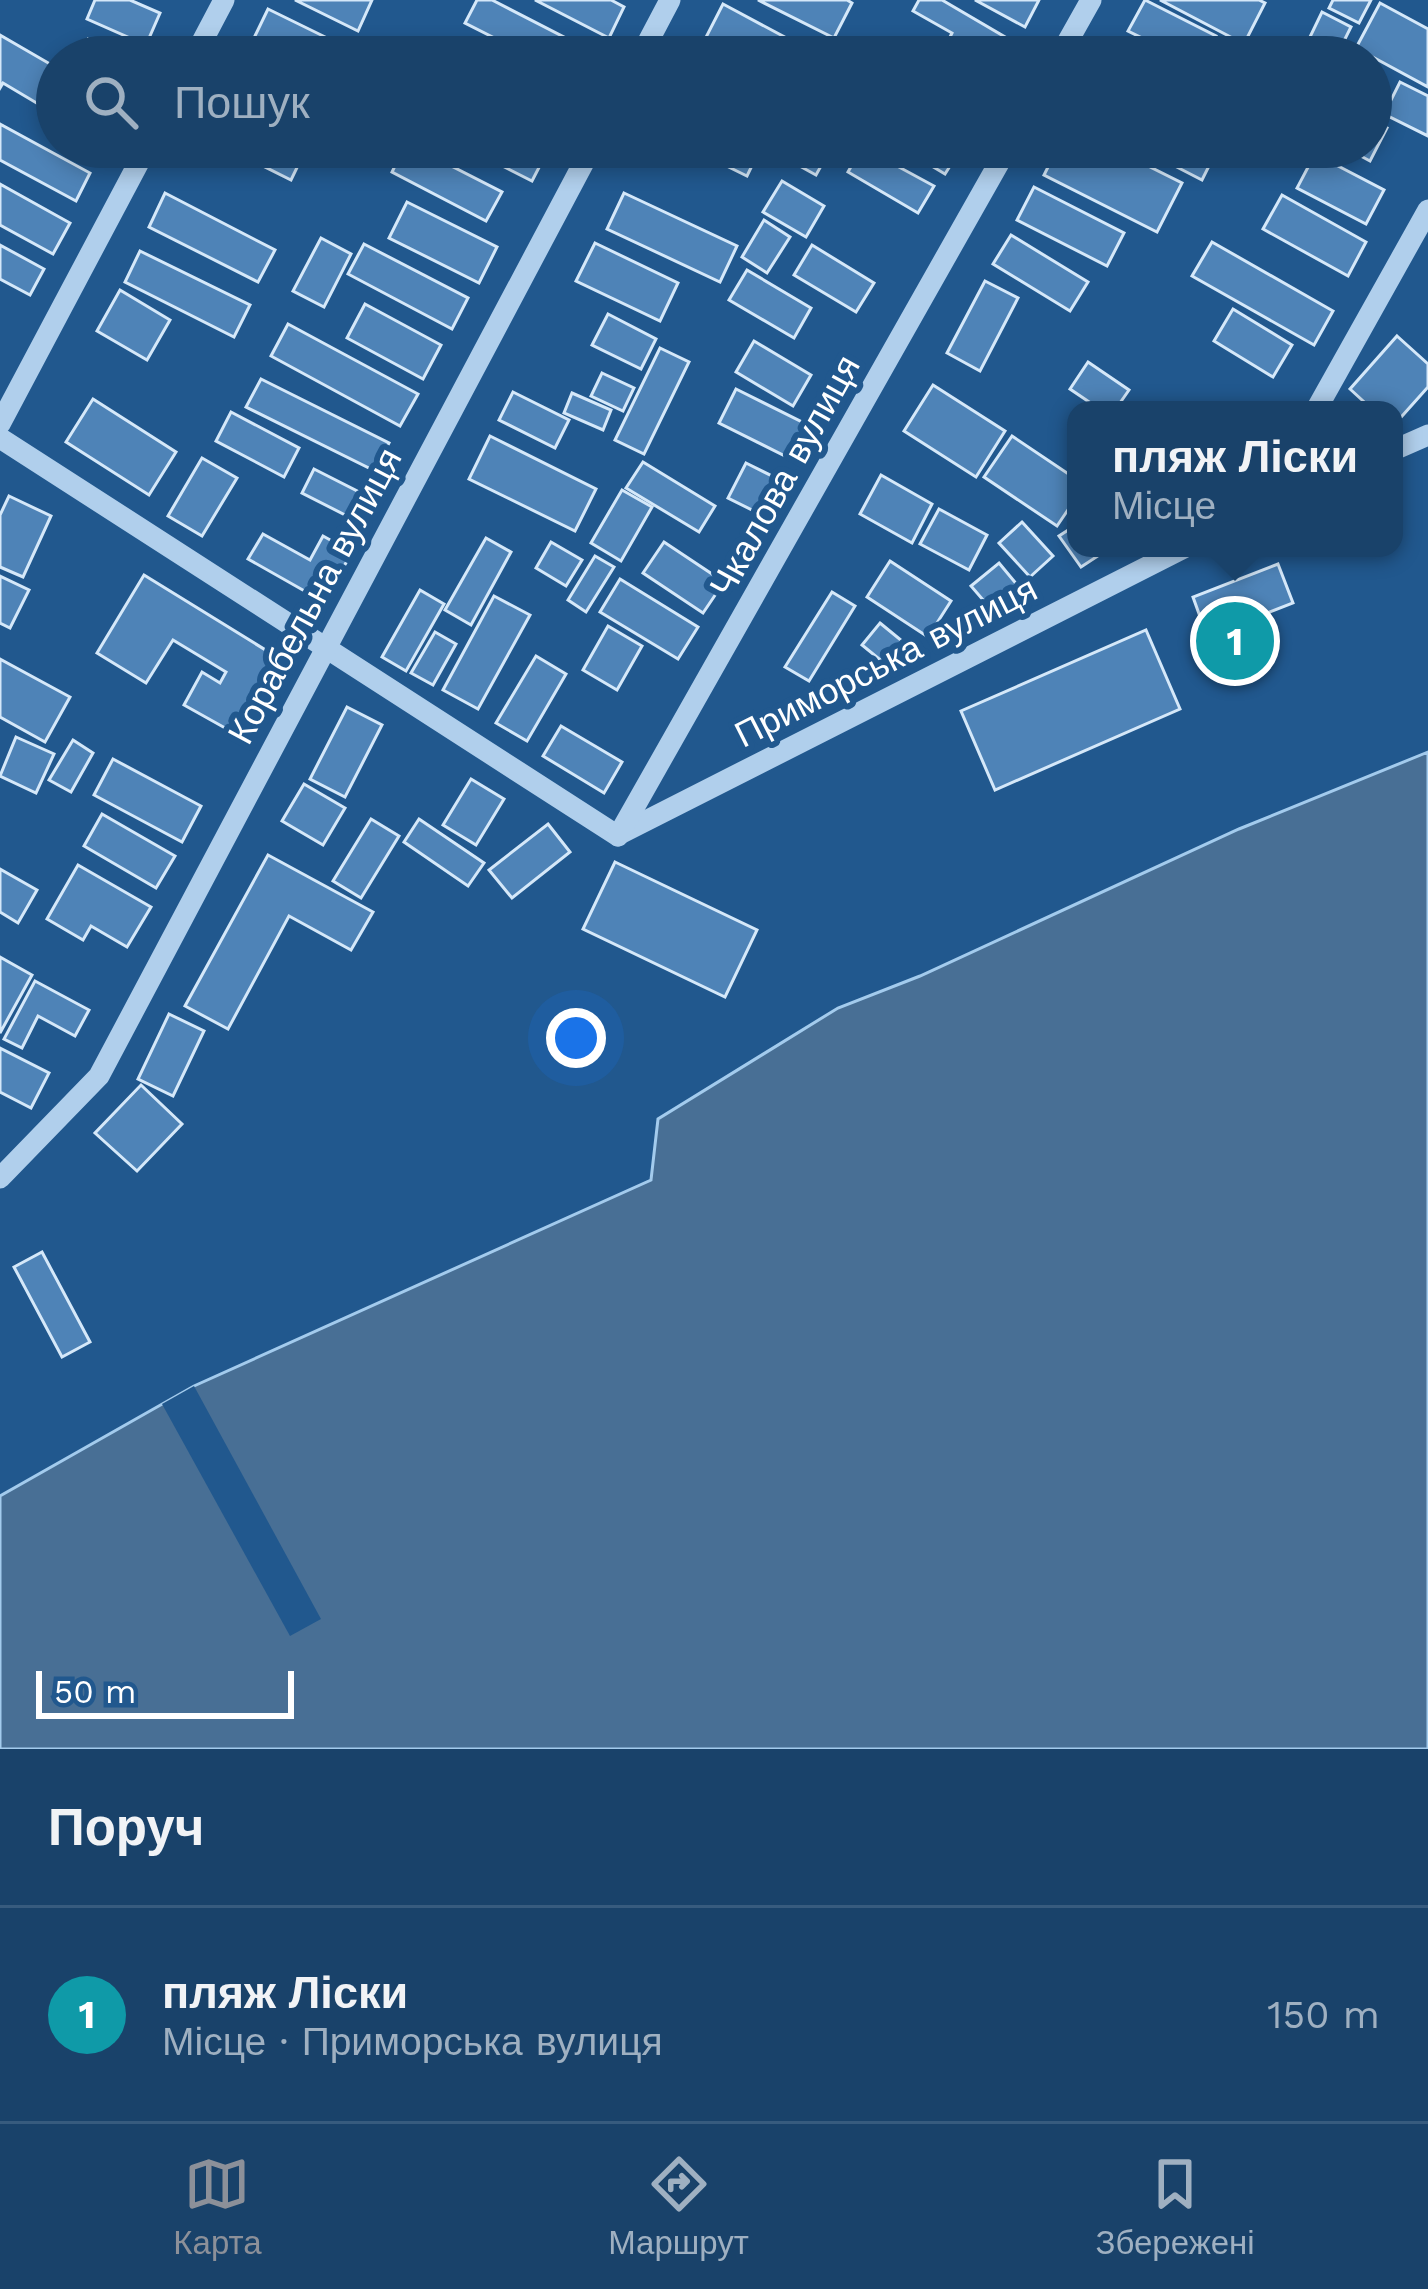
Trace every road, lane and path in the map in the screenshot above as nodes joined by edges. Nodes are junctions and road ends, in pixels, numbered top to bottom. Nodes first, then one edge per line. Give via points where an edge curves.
1 (224, 0) edge
2 (670, 0) edge
3 (1091, 0) edge
4 (205, 36) edge
5 (651, 36) edge
6 (1071, 36) edge
7 (136, 168) edge
8 (581, 168) edge
9 (996, 168) edge
10 (1428, 210) edge
11 (1321, 401) edge
12 (0, 424) edge
13 (0, 438) edge
14 (1166, 557) edge
15 (325, 647) junction
16 (618, 836) junction
17 (0, 1178) edge

1 - 4 street
2 - 5 street
3 - 6 street
7 - 12 street
8 - 15 street, Корабельна вулиця
9 - 16 street, Чкалова вулиця
10 - 11 street
13 - 15 street
14 - 16 street, Приморська вулиця
15 - 16 street
15 - 17 street, Корабельна вулиця via 99,1076

